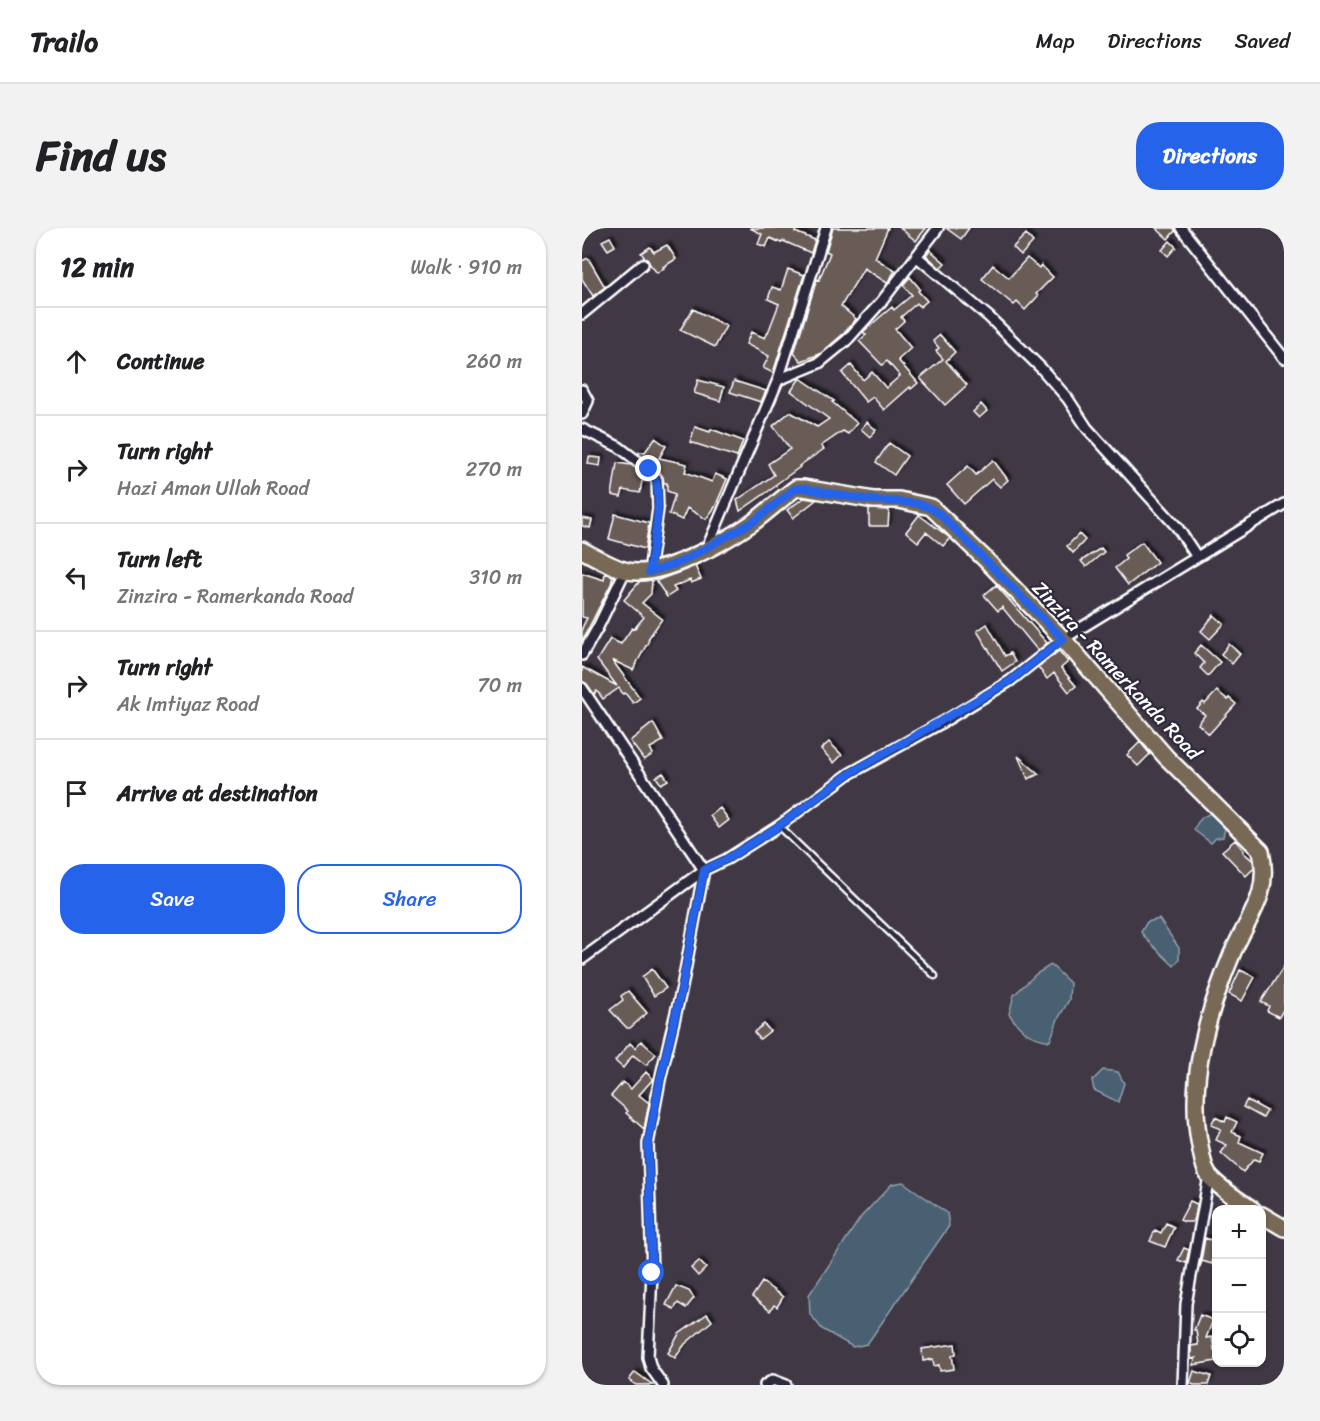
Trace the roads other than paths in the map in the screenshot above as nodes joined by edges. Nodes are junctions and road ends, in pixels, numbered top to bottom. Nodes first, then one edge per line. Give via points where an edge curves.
1 (826, 228) edge
2 (938, 228) edge
3 (1181, 228) edge
4 (916, 256) junction
5 (643, 264) dead end
6 (582, 314) edge
7 (1284, 358) edge
8 (778, 380) junction
9 (582, 390) edge
10 (582, 414) edge
11 (582, 429) edge
12 (1284, 504) edge
13 (707, 548) junction
14 (582, 550) edge
15 (1197, 557) junction
16 (625, 571) junction
17 (649, 572) junction
18 (1063, 639) junction
19 (582, 655) edge
20 (582, 688) edge
21 (779, 826) junction
22 (704, 870) junction
23 (582, 960) edge
24 (935, 976) dead end
25 (1209, 1176) junction
26 (1248, 1205) edge
27 (1266, 1217) edge
28 (1284, 1228) edge
29 (663, 1385) edge
30 (765, 1385) edge
31 (786, 1385) edge
32 (1183, 1385) edge

1 - 8 street
2 - 4 street
3 - 7 street
4 - 8 street via 847,340 819,363
4 - 15 street via 989,317 1041,368 1087,428 1177,527
5 - 6 street
8 - 13 street
9 - 10 street via 588,401
11 - 17 street via 619,447 653,472 657,480 658,509
12 - 15 street
13 - 17 main road, Zinzira - Ramerkanda Road via 679,563
13 - 18 main road, Zinzira - Ramerkanda Road via 753,522 796,488 921,504 941,515
14 - 16 main road, Zinzira - Ramerkanda Road
15 - 18 street
16 - 17 main road, Zinzira - Ramerkanda Road
16 - 19 street
18 - 21 street via 1010,681 849,774
18 - 25 main road, Zinzira - Ramerkanda Road via 1166,757 1261,851 1264,868 1258,903 1221,983 1200,1057 1194,1107
20 - 22 street
21 - 22 street
21 - 24 lane
22 - 23 street
22 - 29 street via 648,1144 652,1273 648,1357
25 - 26 main road
25 - 32 street via 1185,1304
27 - 28 main road
30 - 31 street via 773,1380

